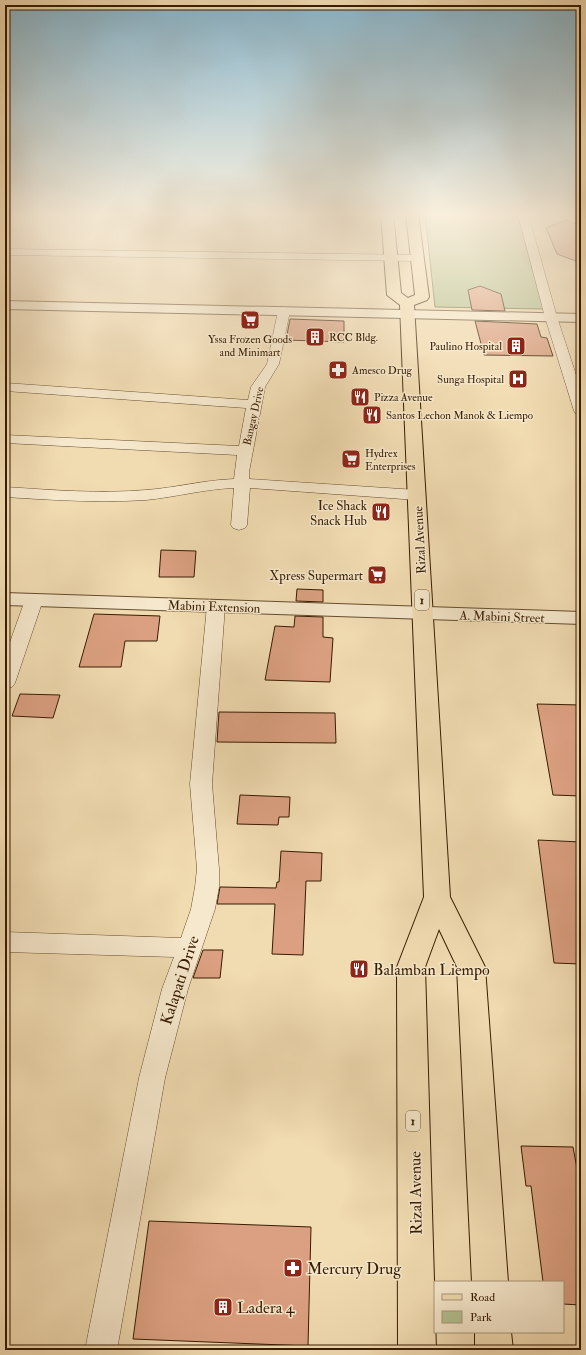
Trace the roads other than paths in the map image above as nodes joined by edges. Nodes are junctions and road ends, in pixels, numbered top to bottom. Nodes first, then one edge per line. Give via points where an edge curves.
1 (392, 277) edge
2 (419, 277) edge
3 (540, 277) edge
4 (5, 305) edge
5 (407, 308) junction
6 (284, 311) junction
7 (551, 317) junction
8 (581, 318) edge
9 (5, 387) edge
10 (254, 404) junction
11 (581, 411) edge
12 (5, 439) edge
13 (245, 451) junction
14 (242, 483) junction
15 (5, 492) edge
16 (417, 495) junction
17 (239, 525) dead end
18 (5, 599) edge
19 (34, 600) junction
20 (216, 606) junction
21 (422, 613) junction
22 (581, 618) edge
23 (5, 683) edge
24 (437, 897) junction
25 (5, 942) edge
26 (188, 948) junction
27 (490, 1281) edge
28 (492, 1333) edge
29 (101, 1350) edge
30 (417, 1350) edge
31 (494, 1350) edge

1 - 5 main road via 394,295
2 - 5 main road via 422,297
3 - 7 street
4 - 6 street
5 - 6 street
5 - 7 street
5 - 16 main road, Rizal Avenue / 1
6 - 10 street, Bangay Drive via 273,364 258,387
7 - 8 street
7 - 11 street
9 - 10 street
10 - 13 street, Bangay Drive
12 - 13 street
13 - 14 street, Bangay Drive via 241,472
14 - 15 street via 145,495
14 - 16 street
14 - 17 street, Bangay Drive
16 - 21 main road, Rizal Avenue / 1
18 - 19 street, Mabini Extension
19 - 20 street, Mabini Extension
19 - 23 street
20 - 21 street, Mabini Extension
20 - 26 street, Kalapati Drive via 201,784 208,887 203,909
21 - 22 street, A. Mabini Street
21 - 24 main road, Rizal Avenue / 1
24 - 27 main road, Rizal Avenue / 1 via 471,967
24 - 30 main road, Rizal Avenue / 1 via 411,967
25 - 26 street
26 - 29 street, Kalapati Drive via 162,1033 152,1078
28 - 31 main road

